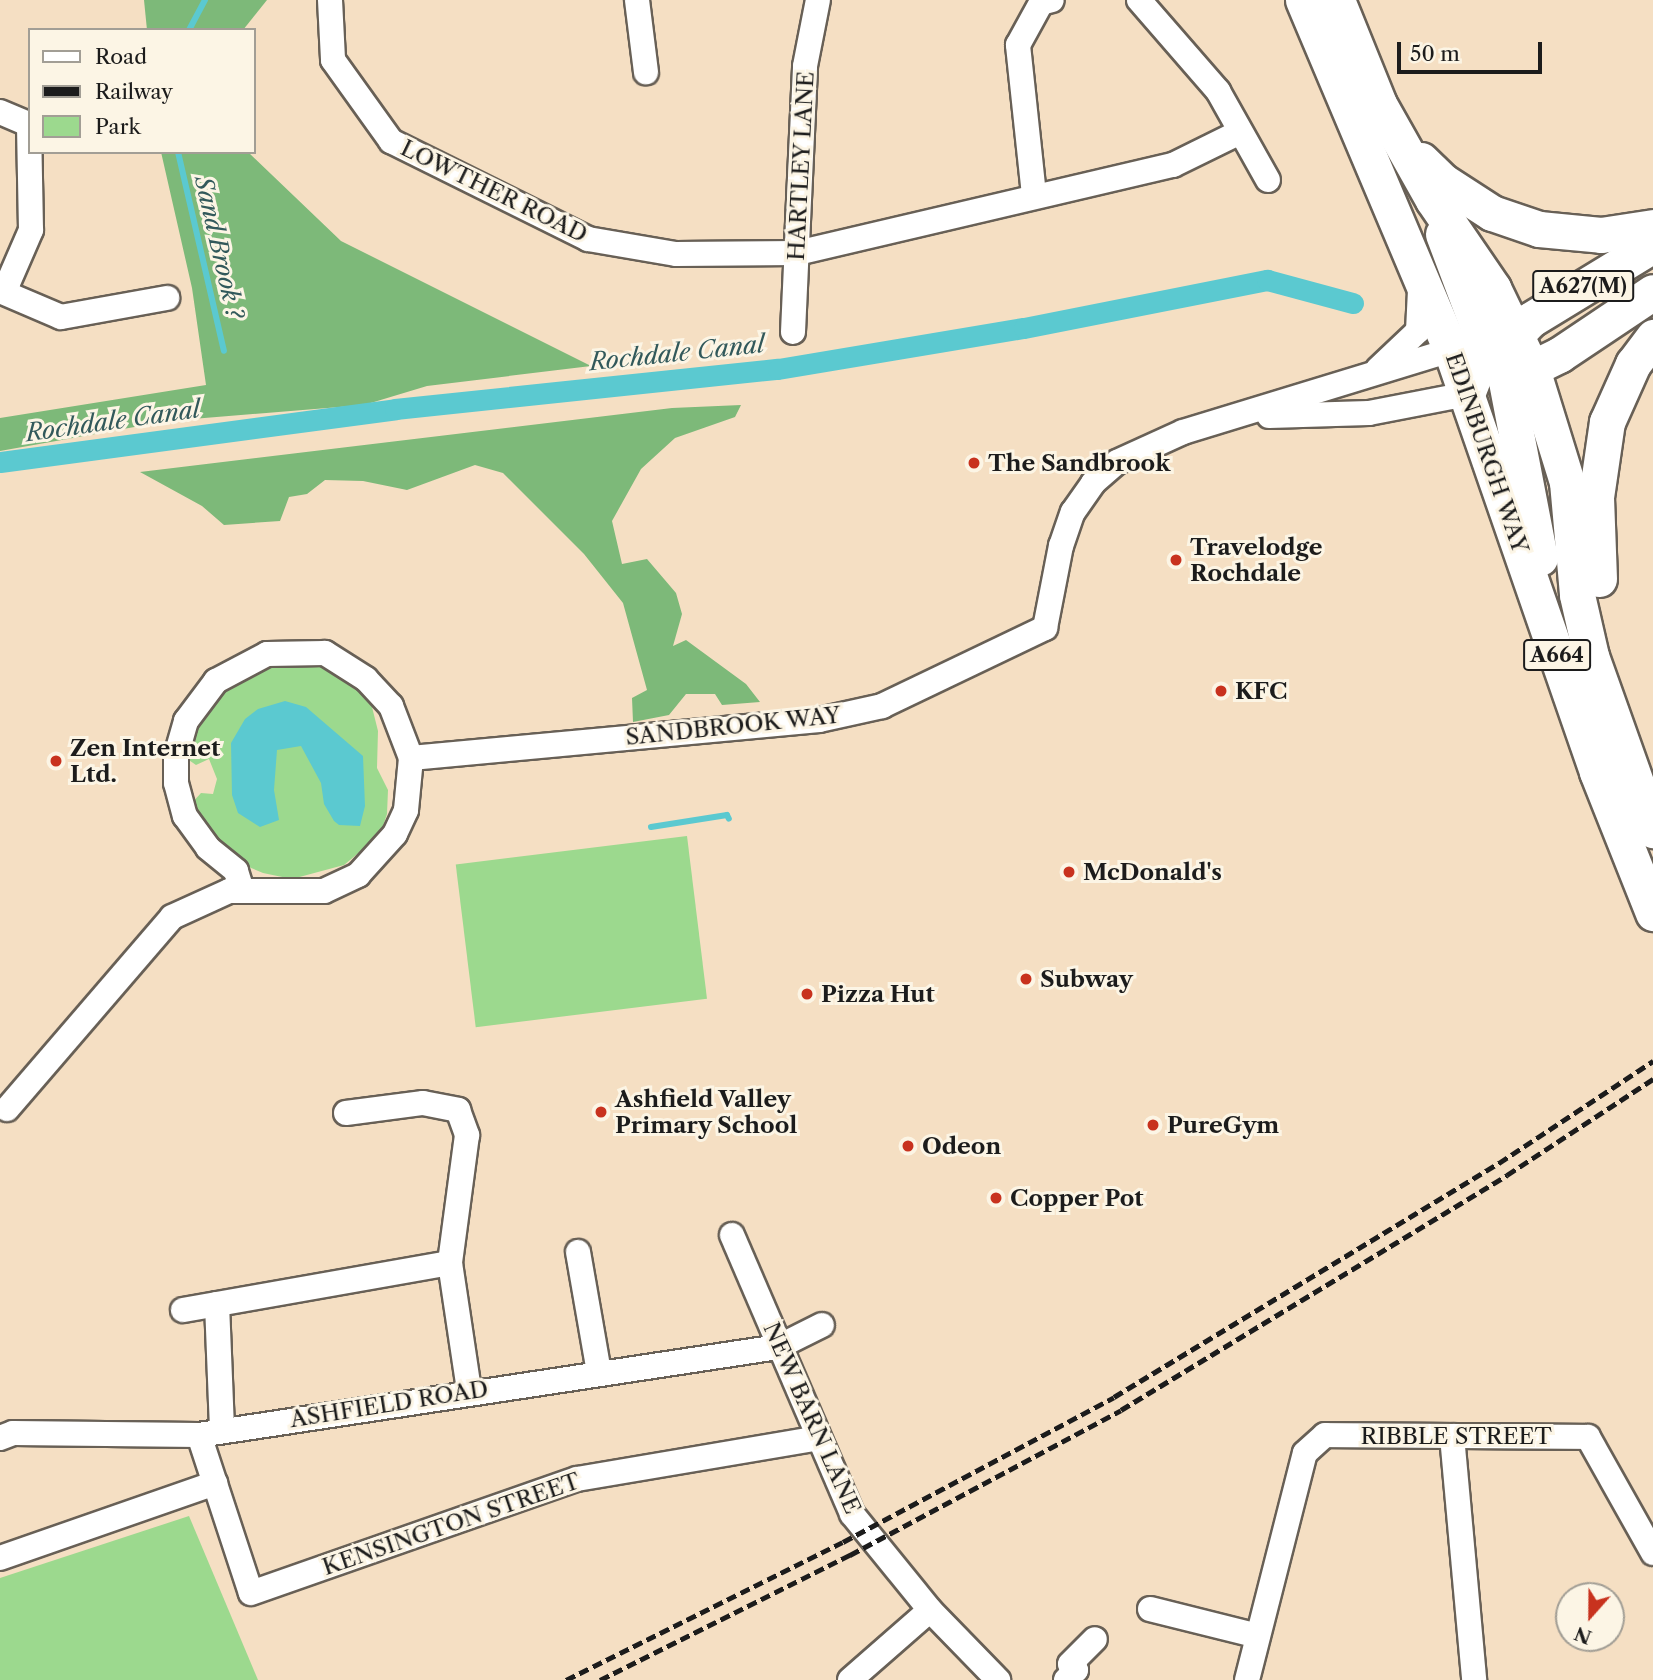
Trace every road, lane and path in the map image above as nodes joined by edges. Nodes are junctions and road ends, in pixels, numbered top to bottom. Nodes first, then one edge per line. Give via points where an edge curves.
1 (330, 0) edge
2 (637, 0) edge
3 (818, 0) edge
4 (1052, 0) edge
5 (1139, 0) edge
6 (1303, 0) edge
7 (1337, 0) edge
8 (646, 72) dead end
9 (1379, 104) junction
10 (0, 112) edge
11 (28, 124) edge
12 (1240, 132) junction
13 (30, 154) edge
14 (1268, 180) dead end
15 (1034, 195) junction
16 (1433, 200) junction
17 (1653, 227) edge
18 (1653, 245) edge
19 (797, 253) junction
20 (1418, 272) junction
21 (0, 290) edge
22 (1653, 292) edge
23 (167, 298) dead end
24 (1517, 331) junction
25 (793, 332) dead end
26 (1653, 337) edge
27 (1465, 346) junction
28 (1519, 375) junction
29 (1370, 376) junction
30 (1467, 394) junction
31 (1240, 416) junction
32 (1551, 638) junction
33 (1619, 738) junction
34 (411, 758) junction
35 (1653, 830) edge
36 (242, 891) junction
37 (1653, 913) edge
38 (7, 1108) dead end
39 (346, 1113) dead end
40 (732, 1235) dead end
41 (578, 1252) dead end
42 (450, 1263) junction
43 (217, 1304) junction
44 (183, 1310) dead end
45 (822, 1325) dead end
46 (778, 1347) junction
47 (599, 1372) junction
48 (469, 1390) junction
49 (211, 1433) junction
50 (1452, 1436) junction
51 (0, 1438) edge
52 (819, 1438) junction
53 (215, 1483) junction
54 (1653, 1553) edge
55 (0, 1558) edge
56 (1150, 1609) dead end
57 (930, 1610) junction
58 (1258, 1636) junction
59 (1095, 1639) dead end
60 (850, 1680) edge
61 (998, 1680) edge
62 (1066, 1680) edge
63 (1247, 1680) edge
64 (1474, 1680) edge

1 - 19 street, LOWTHER ROAD via 333,60 391,141 588,239 676,254
2 - 8 street
3 - 19 street, HARTLEY LANE via 805,66
4 - 15 street via 1041,3 1018,44
5 - 12 street via 1218,91
6 - 20 highway, EDINBURGH WAY / A664
7 - 9 highway, A664
9 - 16 highway, A664
9 - 17 highway, A627(M) via 1444,182 1492,213 1539,229 1611,235
10 - 11 street
12 - 14 street
12 - 15 street, LOWTHER ROAD via 1172,165
13 - 21 street via 31,230 8,283
15 - 19 street, LOWTHER ROAD
16 - 24 highway, A664
16 - 27 highway, A664
18 - 24 highway, A627(M)
19 - 25 street, HARTLEY LANE
20 - 27 highway, EDINBURGH WAY / A664
20 - 29 street, SANDBROOK WAY via 1423,308 1418,331
21 - 23 street via 61,317
22 - 28 highway, A627(M)
24 - 27 highway
24 - 28 highway, A664
26 - 33 highway via 1633,364 1607,422 1596,497 1605,640
27 - 29 street, SANDBROOK WAY
27 - 30 highway, EDINBURGH WAY / A664
28 - 30 highway
28 - 32 highway
28 - 33 highway, A664 via 1567,482 1577,595 1591,656
29 - 31 street, SANDBROOK WAY
30 - 31 street via 1369,413
30 - 32 highway, EDINBURGH WAY / A664
31 - 34 street, SANDBROOK WAY via 1148,444 1117,462 1093,483 1073,512 1061,546 1045,628 909,694 819,720
32 - 37 highway, EDINBURGH WAY / A664
33 - 35 highway, A664
34 - 36 street via 406,810 395,834 358,874 324,891
34 - 36 street via 391,706 366,679 325,653 267,654 216,681 186,721 176,755 176,783 185,816 208,848 236,871
36 - 38 street via 229,891 172,917 135,956 49,1066
39 - 42 street via 423,1103 458,1110 467,1135
40 - 46 street, NEW BARN LANE
41 - 47 street
42 - 43 street
42 - 48 street
43 - 44 street
43 - 49 street
45 - 46 street, ASHFIELD ROAD
46 - 47 street, ASHFIELD ROAD
46 - 52 street, NEW BARN LANE
47 - 48 street, ASHFIELD ROAD
48 - 49 street, ASHFIELD ROAD
49 - 51 street, ASHFIELD ROAD via 13,1433
49 - 53 street
50 - 54 street, RIBBLE STREET via 1588,1437
50 - 58 street, RIBBLE STREET via 1325,1435 1305,1453
50 - 64 street
52 - 53 street, KENSINGTON STREET via 577,1479 251,1593
52 - 57 street, NEW BARN LANE via 852,1514
53 - 55 street
56 - 58 street
57 - 60 street
57 - 61 street, NEW BARN LANE
58 - 63 street
59 - 62 street via 1070,1664 1076,1670

